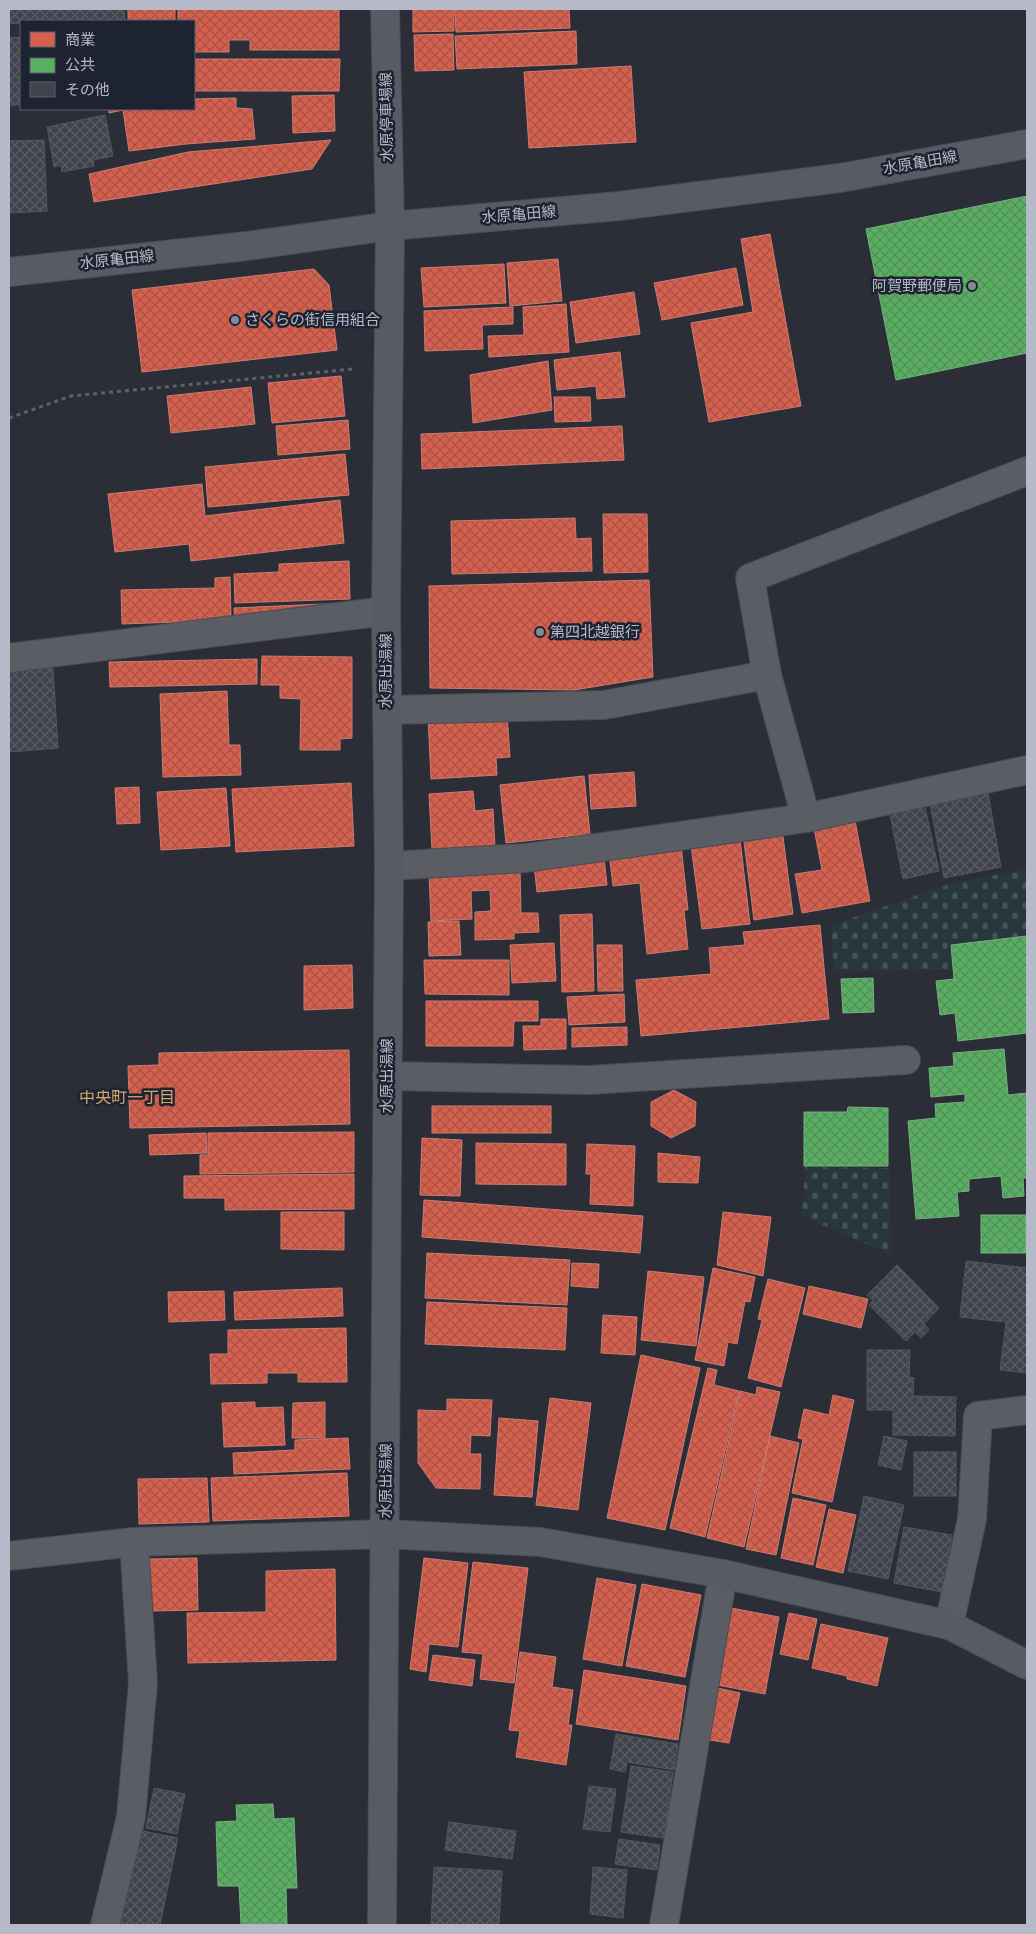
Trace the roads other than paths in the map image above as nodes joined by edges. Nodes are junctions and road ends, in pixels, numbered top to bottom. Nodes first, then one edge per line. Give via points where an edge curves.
1 (385, 9) edge
2 (1027, 144) edge
3 (390, 226) junction
4 (9, 272) edge
5 (1027, 471) edge
6 (386, 611) junction
7 (9, 658) edge
8 (767, 675) junction
9 (386, 710) junction
10 (1027, 770) edge
11 (806, 818) junction
12 (389, 866) junction
13 (906, 1060) dead end
14 (387, 1076) junction
15 (1027, 1410) edge
16 (386, 1534) junction
17 (134, 1542) junction
18 (9, 1556) edge
19 (724, 1574) junction
20 (949, 1625) junction
21 (1027, 1665) edge
22 (105, 1925) edge
23 (382, 1925) edge
24 (664, 1925) edge

1 - 3 main road, 水原停車場線
2 - 3 main road, 水原亀田線 via 840,178 763,188 619,206
3 - 4 main road, 水原亀田線 via 247,246
3 - 6 main road, 水原出湯線
5 - 8 street via 750,578
6 - 7 street
6 - 9 main road, 水原出湯線
8 - 9 street via 604,705
8 - 11 street
9 - 12 main road, 水原出湯線
10 - 11 street
11 - 12 street via 525,858
12 - 14 main road, 水原出湯線
13 - 14 street via 590,1080
14 - 16 main road, 水原出湯線
15 - 20 street via 978,1416 972,1519
16 - 17 street
16 - 19 main road via 540,1542
16 - 23 main road, 水原出湯線
17 - 18 street
17 - 22 street via 143,1683 130,1817
19 - 20 main road
19 - 24 street
20 - 21 main road

